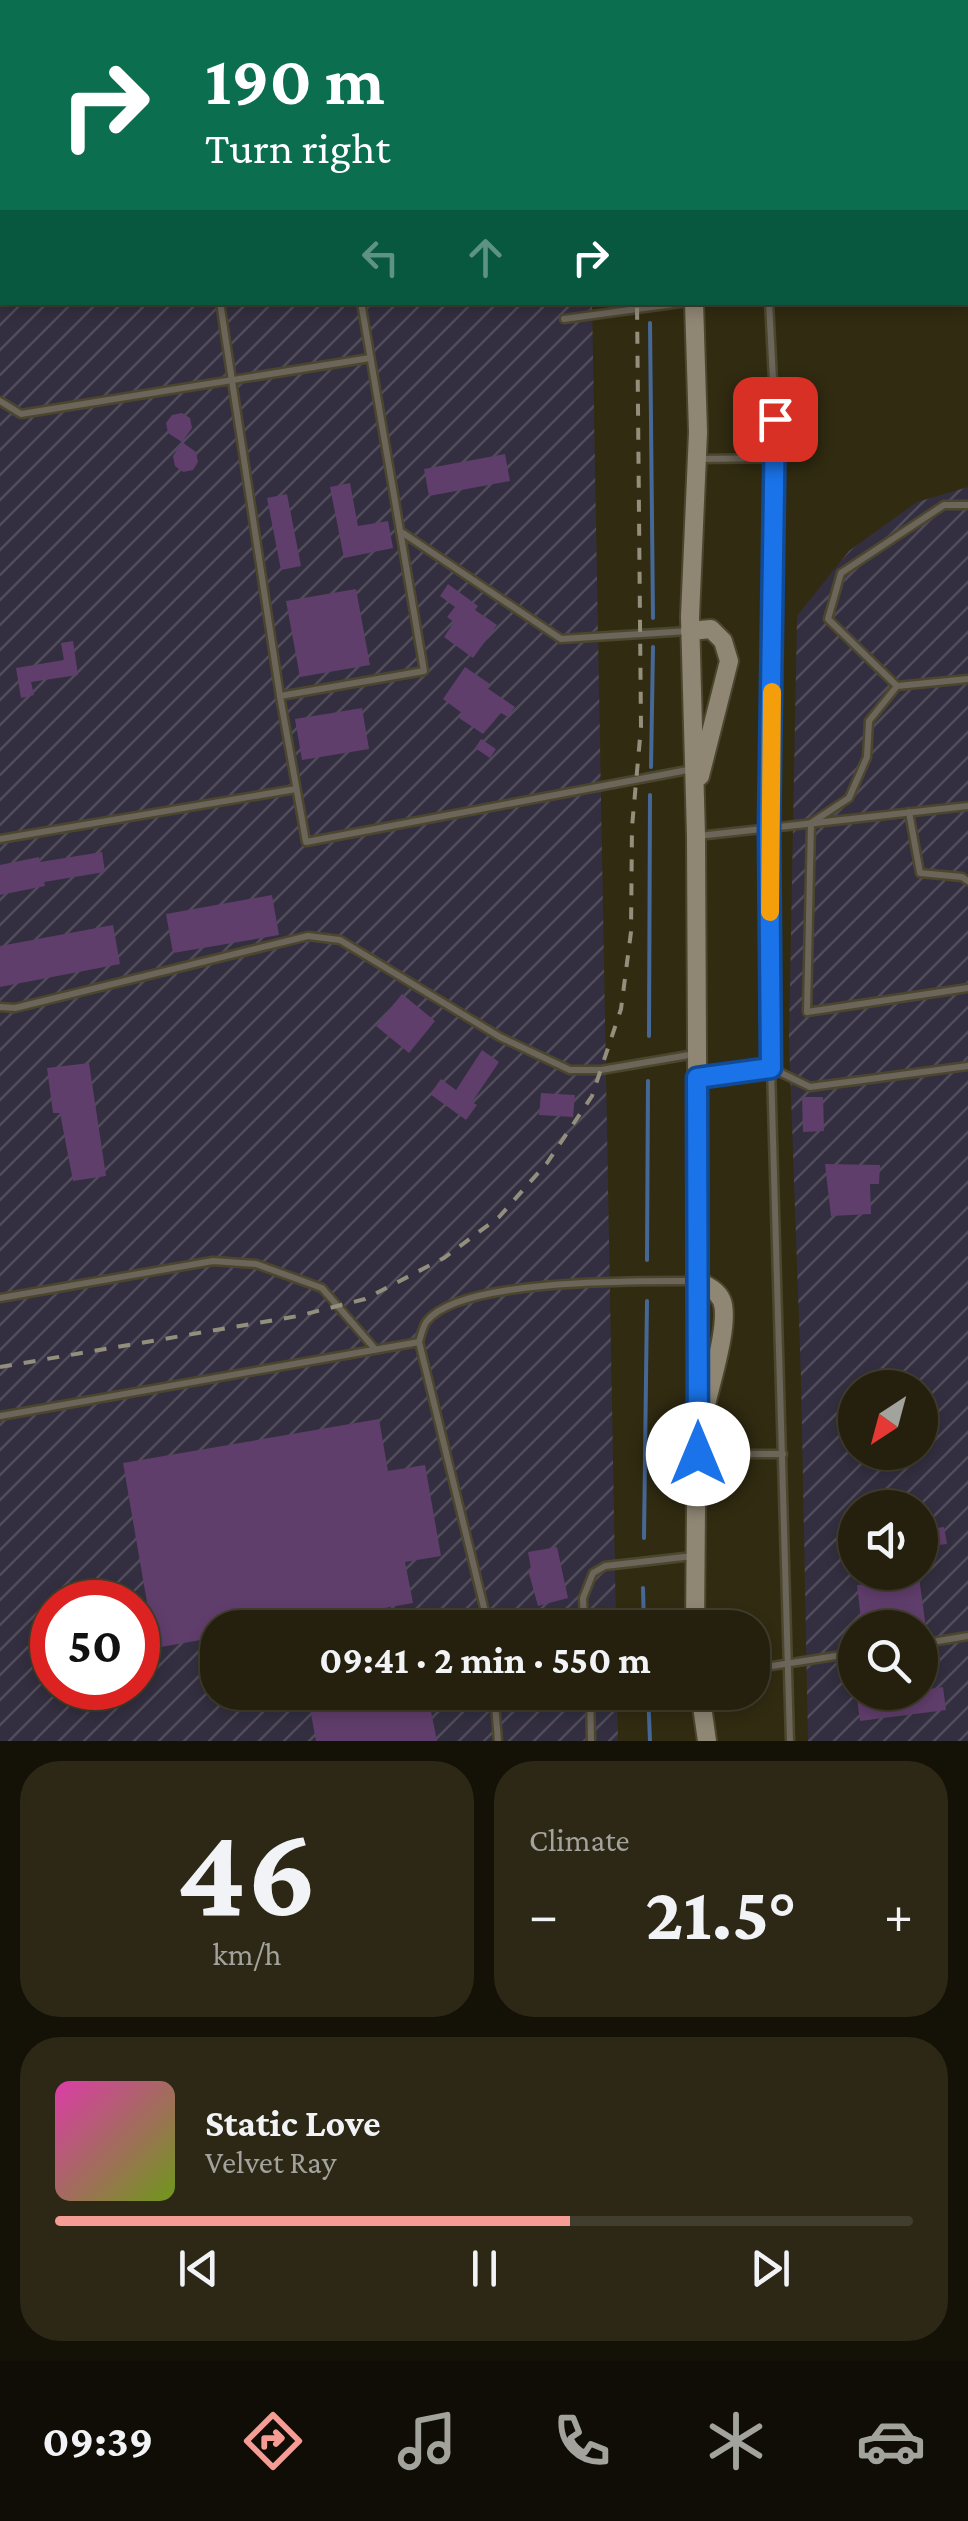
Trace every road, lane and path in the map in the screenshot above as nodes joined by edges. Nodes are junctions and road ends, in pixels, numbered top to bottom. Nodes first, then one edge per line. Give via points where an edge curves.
1 (220, 305) edge
2 (362, 305) edge
3 (670, 305) edge
4 (691, 305) edge
5 (769, 305) edge
6 (564, 320) dead end
7 (371, 358) junction
8 (232, 380) junction
9 (0, 400) edge
10 (697, 458) junction
11 (776, 458) junction
12 (968, 505) edge
13 (400, 531) junction
14 (690, 631) junction
15 (968, 679) edge
16 (897, 686) junction
17 (280, 696) junction
18 (694, 769) junction
19 (296, 789) junction
20 (695, 796) junction
21 (968, 806) edge
22 (910, 812) junction
23 (811, 824) junction
24 (769, 829) junction
25 (696, 836) junction
26 (0, 840) edge
27 (968, 881) edge
28 (968, 988) edge
29 (0, 1007) edge
30 (696, 1054) junction
31 (968, 1066) edge
32 (771, 1068) junction
33 (697, 1078) junction
34 (698, 1280) junction
35 (0, 1298) edge
36 (419, 1342) junction
37 (376, 1350) junction
38 (0, 1416) edge
39 (698, 1449) junction
40 (783, 1454) junction
41 (694, 1556) junction
42 (486, 1610) edge
43 (583, 1610) edge
44 (695, 1610) edge
45 (968, 1636) edge
46 (938, 1641) edge
47 (838, 1656) edge
48 (790, 1663) junction
49 (770, 1666) edge
50 (495, 1710) edge
51 (590, 1710) edge
52 (703, 1710) edge
53 (498, 1741) edge
54 (591, 1741) edge
55 (707, 1741) edge
56 (790, 1741) edge

1 - 8 lane
2 - 7 lane
3 - 6 lane
4 - 10 main road
5 - 11 lane
7 - 8 lane
7 - 13 lane
8 - 9 lane via 21,414
8 - 17 lane
10 - 11 lane
10 - 14 main road
11 - 24 lane
12 - 16 lane via 944,505 841,573 828,620
13 - 14 lane via 561,639
13 - 17 lane via 424,670
14 - 18 main road
14 - 20 main road via 711,629 723,640 728,661
15 - 16 lane
16 - 23 lane via 869,722 867,757 848,798
17 - 19 lane
18 - 19 lane via 306,842
18 - 20 main road
19 - 26 lane
20 - 25 main road
21 - 22 lane
22 - 23 lane
22 - 27 lane via 920,873
23 - 24 lane
23 - 28 lane via 807,1012
24 - 25 lane
24 - 32 lane
25 - 30 main road
29 - 30 lane via 308,936 352,946 500,1037 570,1070
30 - 33 main road
31 - 32 lane via 810,1086
32 - 33 lane
32 - 40 lane
33 - 34 main road
34 - 36 lane via 565,1282 459,1300 427,1320
34 - 39 main road via 724,1303
35 - 37 lane via 213,1261 256,1264 322,1288
36 - 37 lane
36 - 42 lane
37 - 38 lane
39 - 40 lane
39 - 41 main road
40 - 48 lane
41 - 43 lane via 605,1566 593,1572
41 - 44 main road
45 - 46 lane
47 - 48 lane
48 - 49 lane
48 - 56 lane
50 - 53 lane
51 - 54 lane
52 - 55 main road

